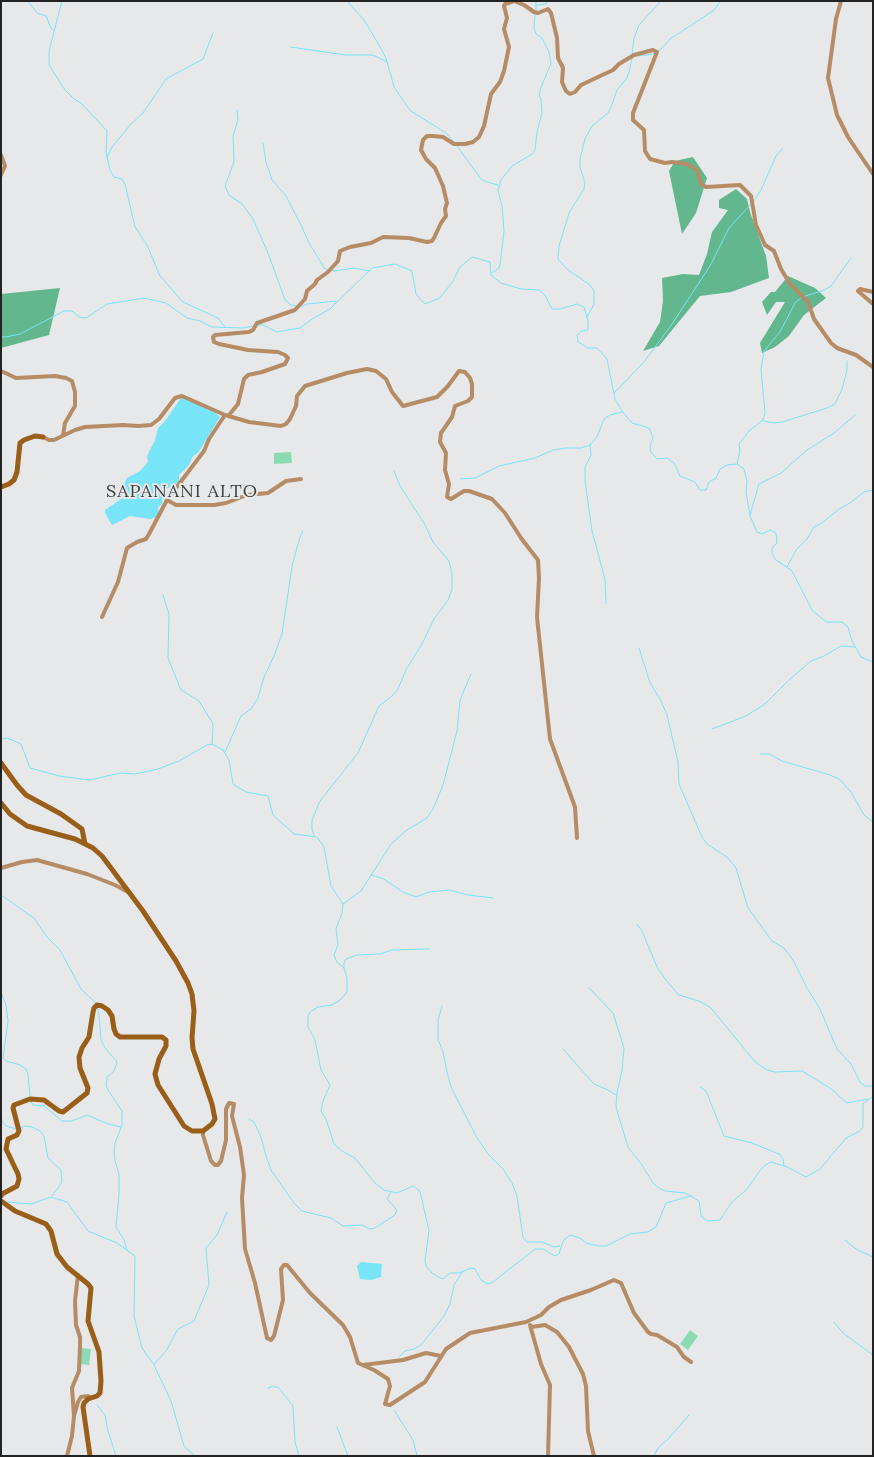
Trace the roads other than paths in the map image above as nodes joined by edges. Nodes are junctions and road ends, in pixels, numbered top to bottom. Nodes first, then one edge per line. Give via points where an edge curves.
1 (841, 1) edge
2 (1, 155) edge
3 (873, 174) edge
4 (1, 175) edge
5 (873, 292) edge
6 (873, 304) edge
7 (873, 367) edge
8 (1, 372) edge
9 (227, 415) junction
10 (63, 435) junction
11 (43, 437) joint
12 (301, 479) dead end
13 (1, 486) edge
14 (167, 500) junction
15 (102, 617) dead end
16 (1, 763) edge
17 (1, 803) edge
18 (577, 838) dead end
19 (85, 844) junction
20 (1, 868) edge
21 (128, 892) junction
22 (203, 1131) junction
23 (1, 1196) edge
24 (1, 1201) edge
25 (78, 1276) junction
26 (528, 1321) junction
27 (531, 1327) junction
28 (441, 1356) junction
29 (691, 1362) dead end
30 (361, 1365) junction
31 (92, 1398) junction
32 (74, 1416) junction
33 (67, 1456) edge
34 (90, 1456) edge
35 (548, 1456) edge
36 (594, 1456) edge

1 - 3 street via 828,78 848,137
2 - 4 street via 5,166
5 - 6 street via 858,291
7 - 9 street via 831,343 814,318 808,302 790,284 774,251 765,245 756,225 751,196 745,190 740,186 706,187 701,184 697,170 687,164 664,164 650,159 645,151 644,130 633,120 632,114 658,52 653,50 634,55 570,94 562,82 563,68 548,8 538,13 514,1 504,6 508,18 504,30 510,48 500,82 491,94 479,137 465,144 454,144 443,137 433,136 423,140 421,150 435,168 447,203 446,216 432,241 383,238 340,251 338,261 307,291 305,299 295,310 257,323 249,332 215,335 212,339 219,344 278,352 288,358 285,364 248,375 238,404
8 - 10 street via 16,378 55,376 72,381 76,392 75,406 65,423
9 - 10 street via 182,396 175,398 151,425 85,427
9 - 14 street
9 - 18 street via 281,426 290,419 297,396 305,386 367,369 383,374 403,406 437,397 459,371 470,378 472,397 455,406 452,418 441,433 440,442 446,453 446,497 451,499 469,491 492,499 538,560 537,617 547,715 553,747 575,806
10 - 11 street via 54,440
11 - 13 street via 27,438 20,443 14,480
12 - 14 street via 286,481 268,493 247,495 214,505 176,505
14 - 15 street via 146,539 127,548 118,582
16 - 19 street via 26,795 82,829
17 - 19 street via 10,814 28,826
19 - 21 street via 102,856
20 - 21 street via 37,860 86,874
21 - 22 street via 176,961 192,994 193,1049 215,1119
22 - 23 street via 196,1132 184,1126 158,1085 156,1074 166,1040 162,1037 120,1036 116,1034 108,1010 97,1006 80,1057 87,1093 64,1112 44,1100 30,1099 14,1104 12,1108 19,1131 18,1135 8,1139 6,1149 19,1179 17,1186
22 - 30 street via 211,1161 218,1165 226,1140 226,1109 229,1103 234,1104 232,1116 244,1174 245,1249 266,1338 270,1340 274,1336 283,1300 281,1270 285,1265 342,1325
24 - 25 street via 15,1211 46,1224 58,1254
25 - 31 street via 91,1288 88,1321 100,1352 100,1393
25 - 32 street via 76,1325 80,1346 79,1371 72,1388
26 - 27 street
26 - 28 street via 470,1333
26 - 29 street via 561,1300 617,1280 645,1329 677,1347
27 - 35 street via 550,1385
27 - 36 street via 545,1325 557,1332 583,1374
28 - 30 street via 426,1352 403,1360
28 - 30 street via 425,1382 387,1405 384,1402 390,1386 388,1379
31 - 32 street via 80,1397
31 - 34 street via 84,1402 83,1407
32 - 33 street

